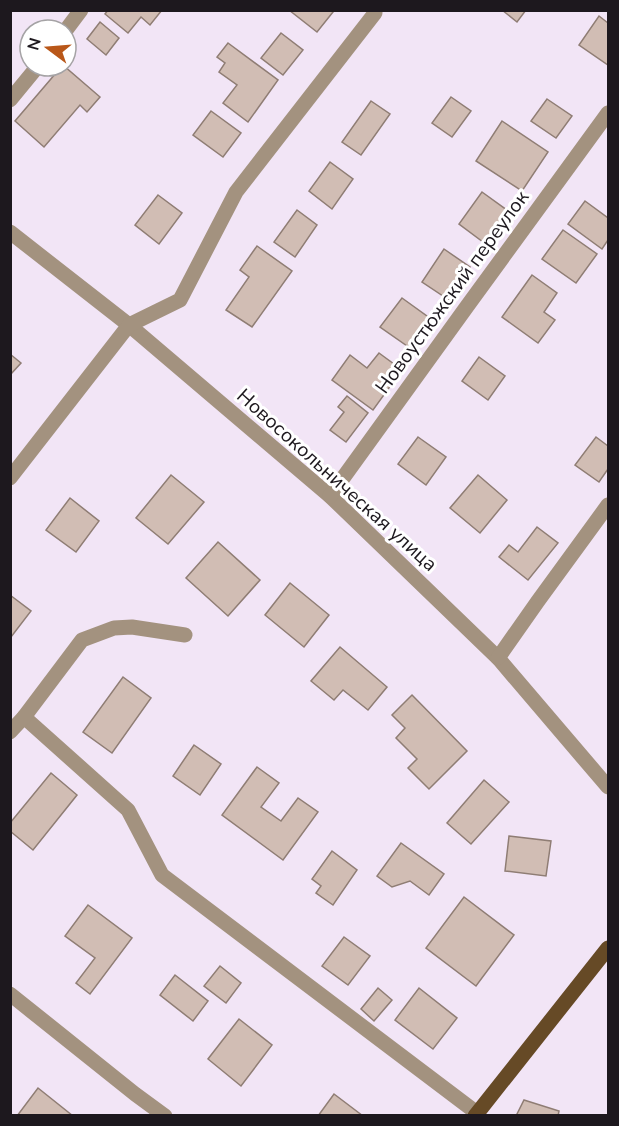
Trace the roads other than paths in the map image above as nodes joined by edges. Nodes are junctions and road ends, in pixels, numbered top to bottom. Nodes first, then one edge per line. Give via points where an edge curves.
1 (375, 13) dead end
2 (28, 78) edge
3 (10, 100) edge
4 (609, 112) edge
5 (10, 232) edge
6 (129, 325) junction
7 (10, 478) edge
8 (330, 496) junction
9 (609, 505) edge
10 (185, 635) dead end
11 (498, 658) junction
12 (24, 717) junction
13 (10, 732) edge
14 (609, 787) edge
15 (609, 948) edge
16 (10, 994) edge
17 (476, 1114) edge
18 (165, 1116) edge

1 - 6 street via 236,192 180,300
2 - 3 street
4 - 8 street, Новоустюжский переулок
5 - 6 street, Новосокольническая улица
6 - 7 street
6 - 8 street, Новосокольническая улица
8 - 11 street, Новосокольническая улица
9 - 11 street
10 - 12 street via 132,627 114,628 82,640
11 - 14 street, Новосокольническая улица
12 - 13 street
12 - 17 street via 128,810 162,875
15 - 17 main road
16 - 18 street

